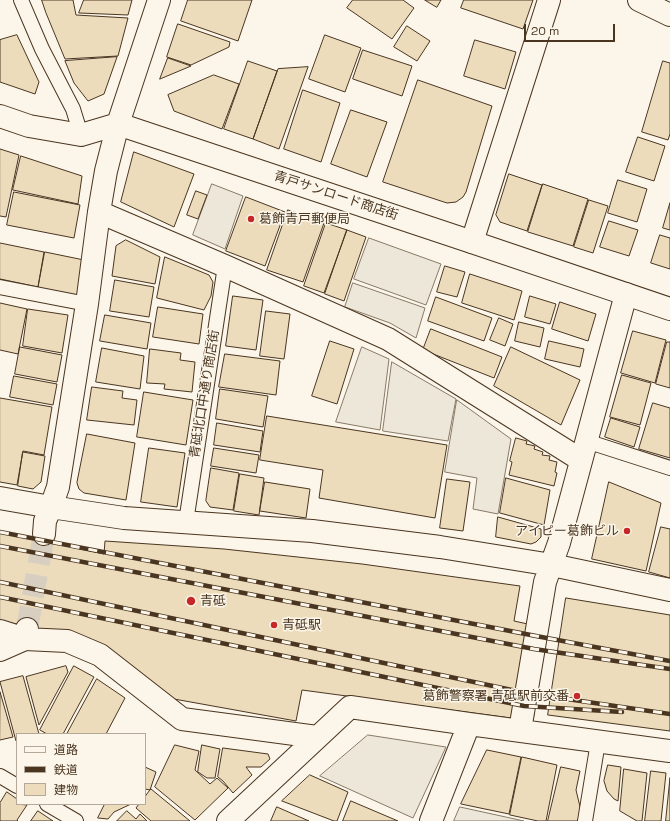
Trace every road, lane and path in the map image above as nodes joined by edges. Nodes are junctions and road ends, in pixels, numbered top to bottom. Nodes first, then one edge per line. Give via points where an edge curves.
1 (21, 0) edge
2 (159, 0) edge
3 (549, 0) edge
4 (639, 0) edge
5 (670, 15) edge
6 (0, 116) edge
7 (118, 124) junction
8 (81, 135) junction
9 (99, 212) junction
10 (472, 242) junction
11 (225, 266) junction
12 (0, 287) edge
13 (626, 294) junction
14 (87, 304) junction
15 (670, 309) edge
16 (584, 451) junction
17 (670, 468) edge
18 (0, 498) edge
19 (51, 507) junction
20 (186, 522) junction
21 (44, 534) tunnel mouth
22 (552, 566) junction
23 (670, 590) edge
24 (0, 631) edge
25 (26, 634) junction
26 (0, 650) edge
27 (469, 724) junction
28 (520, 730) junction
29 (317, 737) junction
30 (598, 742) junction
31 (670, 752) edge
32 (0, 776) edge
33 (16, 785) edge
34 (49, 805) edge
35 (76, 821) edge
36 (228, 821) edge
37 (431, 821) edge
38 (585, 821) edge

1 - 8 lane via 42,49 73,109
2 - 7 street
3 - 10 street
4 - 5 street
6 - 8 street via 29,126
7 - 8 street
7 - 9 street
7 - 10 street, 青戸サンロード商店街
9 - 11 street
9 - 14 street
10 - 13 street, 青戸サンロード商店街
11 - 16 street via 388,339
11 - 20 lane, 青砥北口中通り商店街
12 - 14 lane
13 - 15 street, 青戸サンロード商店街
13 - 16 street
14 - 19 street via 58,487
16 - 17 lane
16 - 22 street
18 - 19 street
19 - 20 street via 124,518
19 - 21 street via 44,521
20 - 22 street via 312,531 440,547
22 - 23 street
22 - 28 street via 545,582
24 - 25 street
25 - 26 street
25 - 29 street via 67,641 100,655 182,719
27 - 28 street
27 - 29 street via 350,707
27 - 37 street
28 - 30 street
29 - 36 street
30 - 31 street
30 - 38 lane
32 - 33 lane
34 - 35 lane

